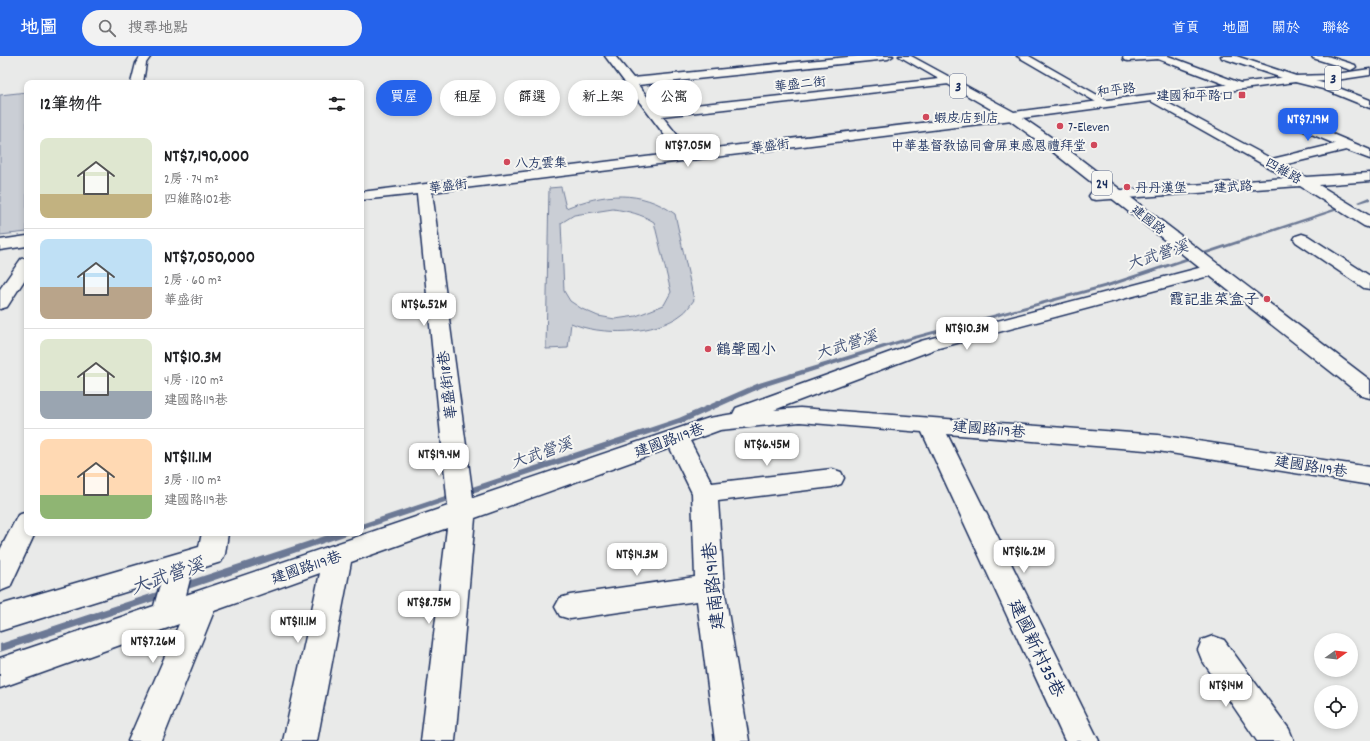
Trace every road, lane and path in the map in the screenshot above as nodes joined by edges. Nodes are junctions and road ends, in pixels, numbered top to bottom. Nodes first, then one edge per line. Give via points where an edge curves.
1 (146, 56) edge
2 (610, 56) edge
3 (888, 56) edge
4 (904, 56) edge
5 (1022, 56) edge
6 (1226, 56) edge
7 (1317, 56) edge
8 (1128, 58) dead end
9 (1370, 64) edge
10 (1351, 67) junction
11 (1370, 72) edge
12 (1295, 79) junction
13 (138, 80) edge
14 (628, 80) edge
15 (638, 81) edge
16 (949, 81) junction
17 (1239, 86) junction
18 (638, 92) edge
19 (1153, 98) junction
20 (646, 103) edge
21 (1107, 104) junction
22 (1370, 104) edge
23 (702, 108) edge
24 (1370, 112) edge
25 (656, 116) edge
26 (1012, 116) junction
27 (1287, 119) dead end
28 (1349, 145) junction
29 (686, 155) junction
30 (1370, 155) edge
31 (1272, 163) junction
32 (1370, 177) edge
33 (1302, 181) junction
34 (424, 188) junction
35 (1118, 195) junction
36 (364, 196) edge
37 (1096, 196) dead end
38 (1353, 210) edge
39 (1370, 223) edge
40 (1302, 239) dead end
41 (24, 241) edge
42 (0, 244) edge
43 (1202, 260) junction
44 (24, 267) edge
45 (1370, 284) edge
46 (0, 303) edge
47 (1370, 391) edge
48 (717, 423) junction
49 (930, 424) junction
50 (676, 437) junction
51 (1370, 476) edge
52 (832, 478) dead end
53 (706, 493) junction
54 (462, 513) junction
55 (24, 528) edge
56 (213, 544) edge
57 (338, 556) junction
58 (0, 579) edge
59 (710, 587) junction
60 (173, 590) junction
61 (202, 604) junction
62 (570, 607) dead end
63 (0, 618) edge
64 (1213, 650) dead end
65 (0, 673) edge
66 (145, 741) edge
67 (300, 741) edge
68 (438, 741) edge
69 (732, 741) edge
70 (1082, 741) edge
71 (1277, 741) edge

1 - 13 street via 141,63
2 - 14 street
3 - 15 street
4 - 16 street, 建國路 / 3
5 - 21 street
6 - 12 street
7 - 10 street
8 - 17 street via 1159,56
9 - 10 street, 和平路 / 3
10 - 12 street, 和平路 / 3 via 1311,72
11 - 12 street, 和平路 / 3 via 1329,78
12 - 17 street, 和平路 / 3
12 - 22 street via 1326,87
12 - 24 street
16 - 23 street, 華盛二街
16 - 26 street, 建國路 / 3
17 - 19 street, 和平路 / 3
18 - 20 street
19 - 21 street, 和平路 / 3
19 - 31 street, 四維路
21 - 26 street, 和平路 / 3
25 - 29 street
26 - 29 street, 華盛街
26 - 35 street, 建國路 / 24
27 - 28 street
28 - 30 street
28 - 31 street
29 - 34 street, 華盛街
31 - 33 street, 四維路
32 - 33 street, 建武路
33 - 35 street, 建武路
33 - 38 street, 四維路
34 - 36 street, 華盛街
34 - 54 street, 華盛街18巷
35 - 37 street, 建武路
35 - 43 street, 建國路 / 24
38 - 39 street, 四維路
40 - 45 street
41 - 42 street
43 - 47 street, 建國路 / 24
43 - 48 street via 928,345
44 - 46 street
48 - 49 street, 建國路119巷 via 800,415
48 - 50 street, 建國路119巷
49 - 51 street, 建國路119巷 via 1158,443
49 - 70 street, 建國新村35巷
50 - 53 street, 建南路191巷
50 - 54 street, 建國路119巷
52 - 53 street
53 - 59 street, 建南路191巷
54 - 57 street, 建國路119巷
54 - 68 street, 華盛街18巷
55 - 58 street
56 - 60 street
57 - 61 street, 建國路119巷
57 - 67 street
59 - 62 street
59 - 69 street, 建南路191巷
60 - 61 street, 建國路119巷
60 - 63 street
60 - 65 street, 建國路119巷
61 - 66 street
64 - 71 street

